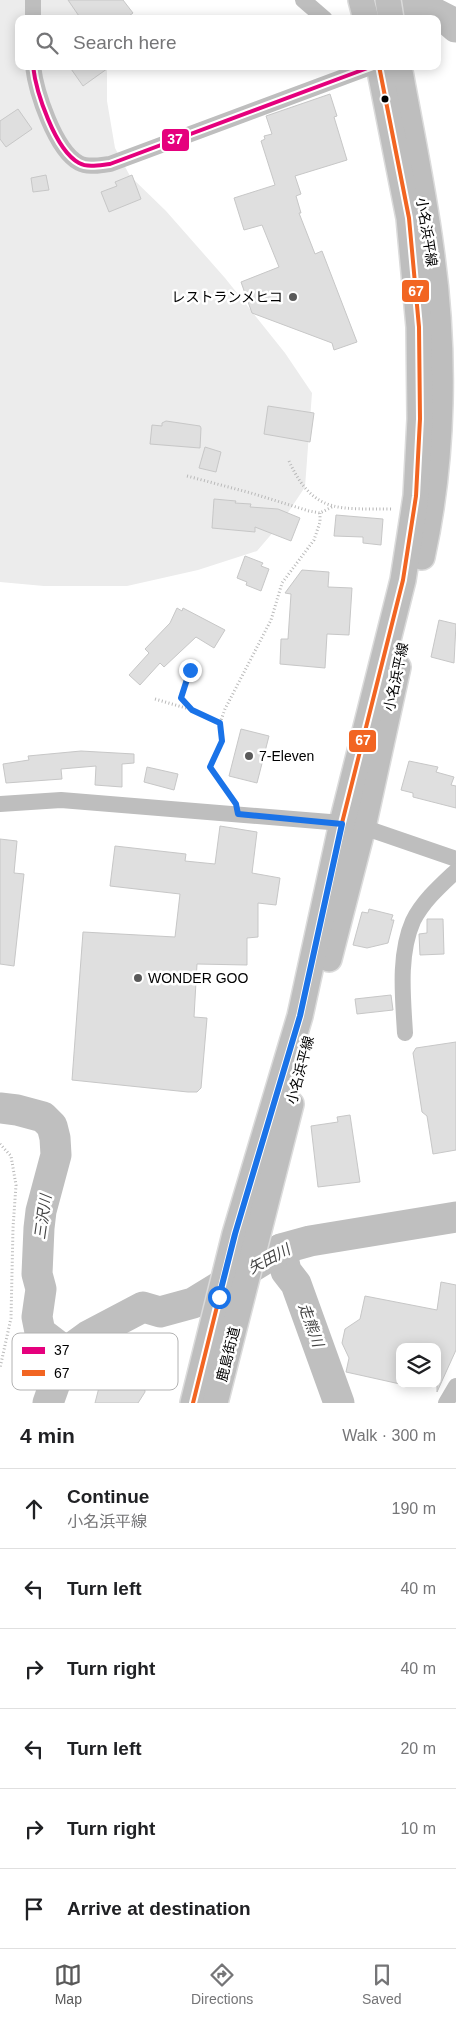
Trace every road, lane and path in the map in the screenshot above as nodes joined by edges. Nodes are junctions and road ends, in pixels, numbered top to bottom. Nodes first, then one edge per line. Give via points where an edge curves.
1 (33, 0) edge
2 (303, 0) edge
3 (388, 0) edge
4 (33, 15) edge
5 (320, 15) edge
6 (390, 15) edge
7 (34, 70) edge
8 (362, 70) edge
9 (380, 70) edge
10 (400, 70) edge
11 (289, 461) dead end
12 (187, 476) dead end
13 (332, 508) junction
14 (414, 510) junction
15 (320, 514) junction
16 (190, 670) dead end
17 (155, 699) dead end
18 (192, 710) junction
19 (220, 723) junction
20 (0, 804) edge
21 (238, 814) junction
22 (352, 825) junction
23 (456, 859) edge
24 (456, 871) edge
25 (405, 1033) dead end
26 (0, 1144) edge
27 (230, 1301) junction
28 (0, 1368) edge
29 (456, 1386) edge
30 (193, 1403) edge
31 (215, 1403) edge
32 (446, 1403) edge

1 - 4 street
2 - 5 street
3 - 6 main road
7 - 8 street via 39,94 61,145 80,164 93,166 110,164
9 - 14 main road, 小名浜平線 via 409,218 419,327 420,419
10 - 22 main road, 小名浜平線 via 432,258 440,349 437,452 430,523
11 - 13 path via 297,480 319,501
12 - 15 path
13 - 14 path
13 - 15 path
14 - 22 main road, 小名浜平線 via 403,580
15 - 19 path via 314,540 282,582 271,620
16 - 18 path via 181,698
17 - 18 path
18 - 19 path
19 - 21 path via 222,741 210,767 236,804
20 - 21 street via 61,800
21 - 22 street
22 - 23 street
22 - 27 main road, 小名浜平線
24 - 25 street via 429,898 413,921 404,964
26 - 28 path via 11,1156 16,1186 14,1292
27 - 30 main road, 小名浜平線
27 - 31 main road, 鹿島街道
29 - 32 street

